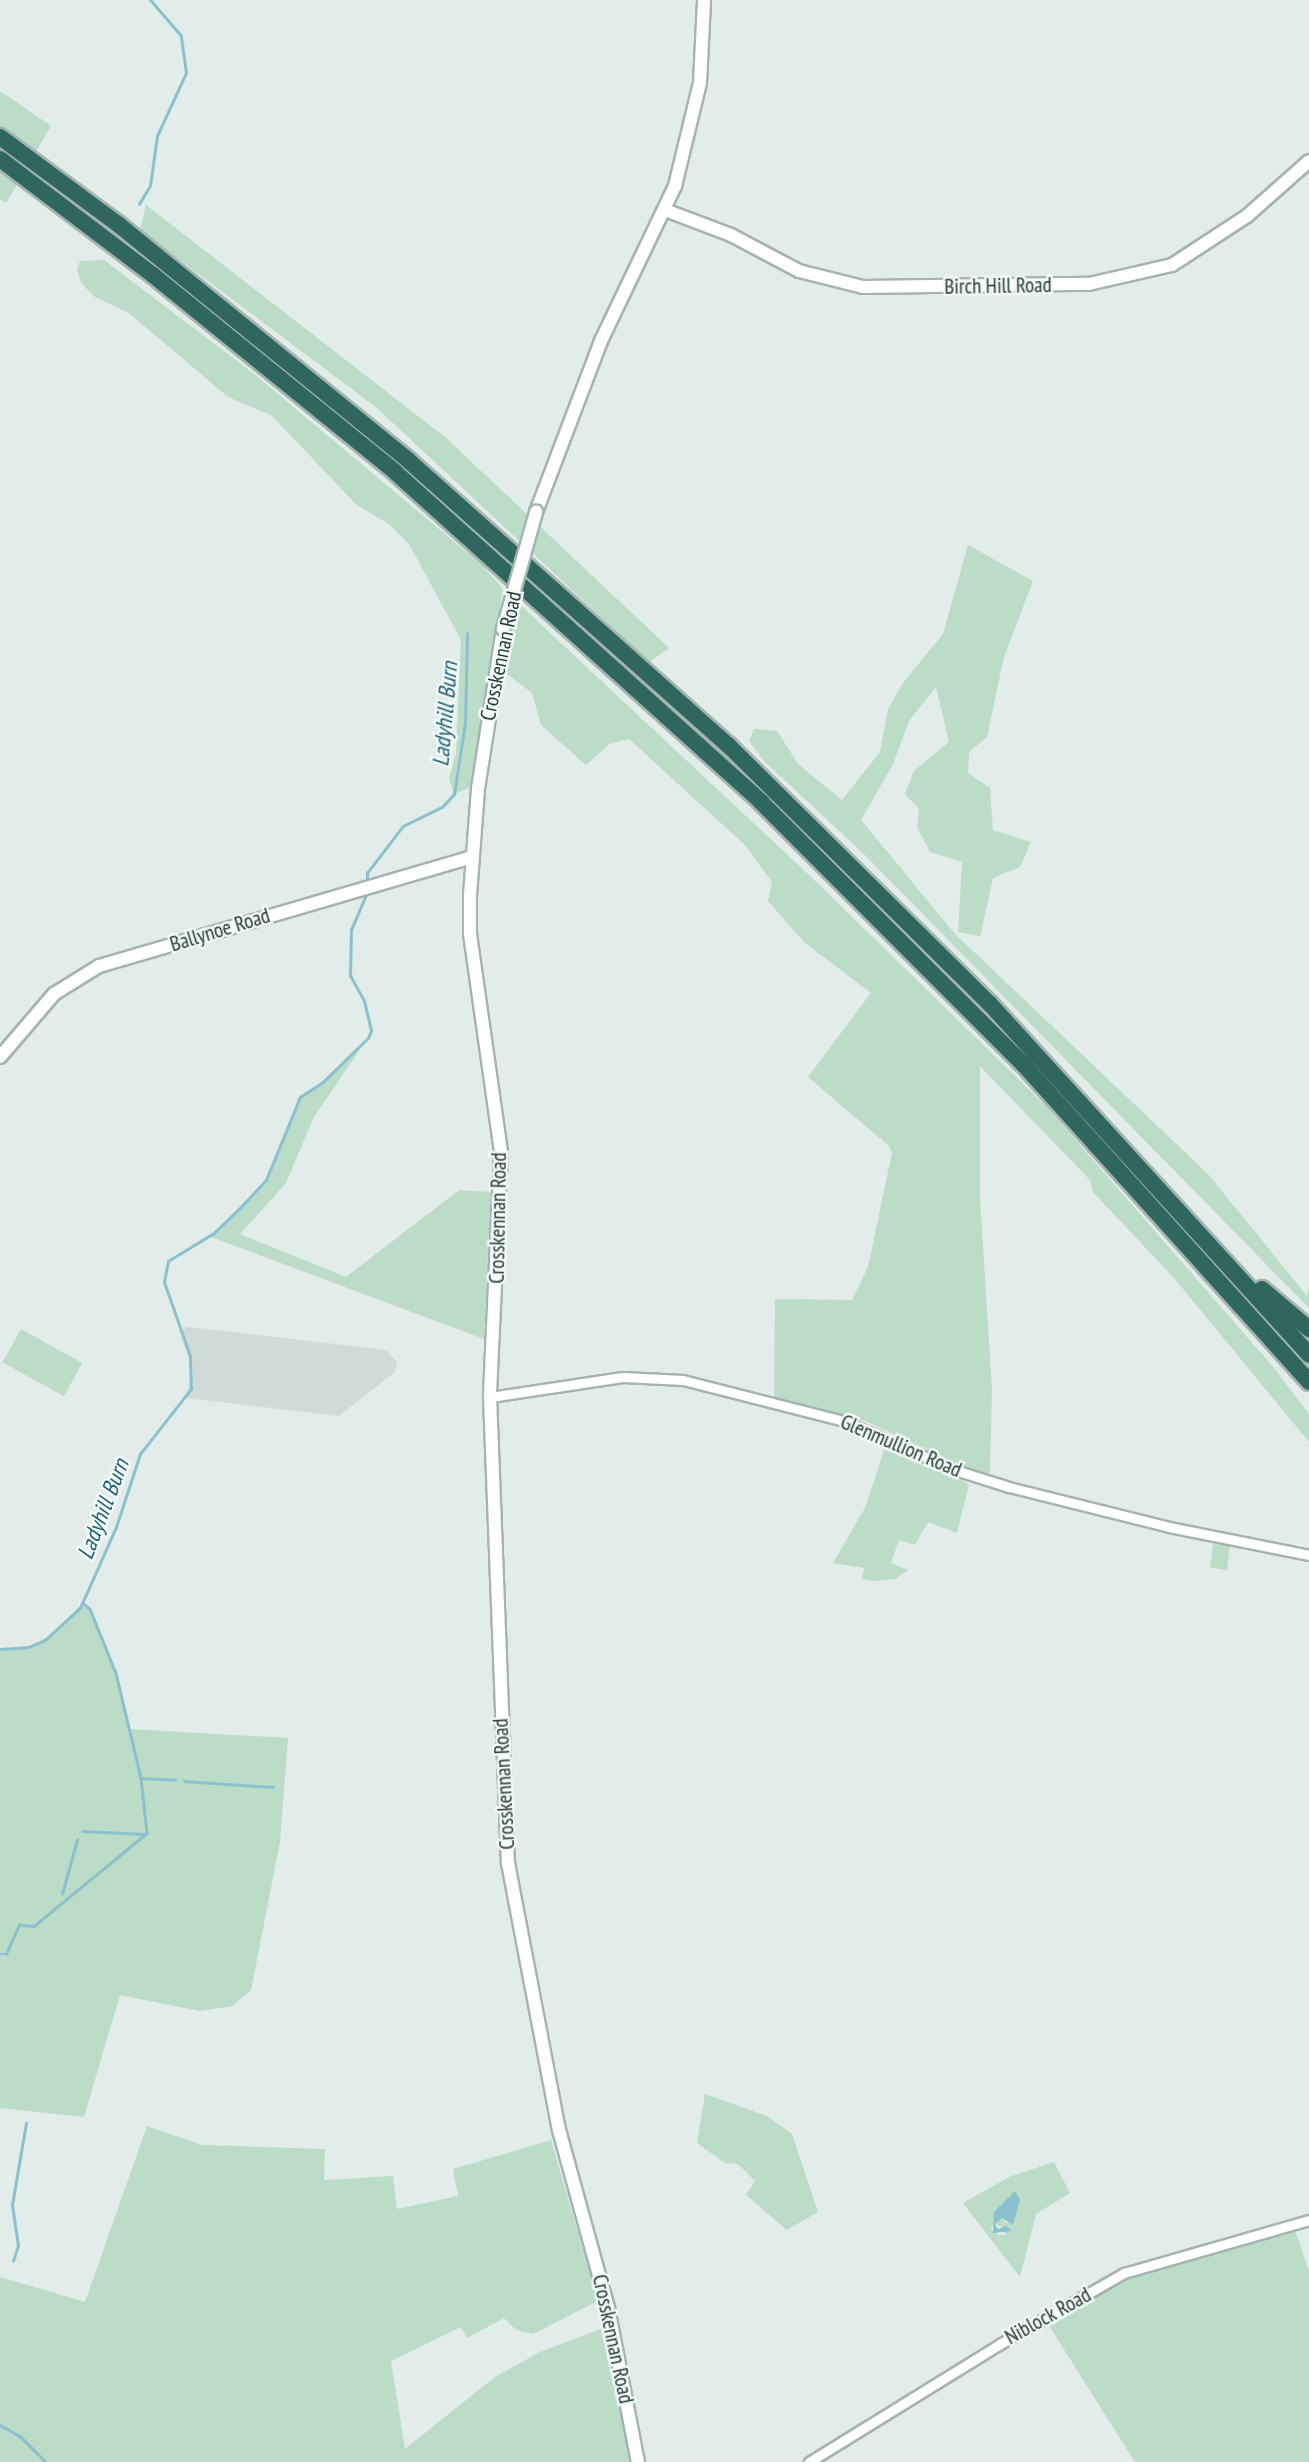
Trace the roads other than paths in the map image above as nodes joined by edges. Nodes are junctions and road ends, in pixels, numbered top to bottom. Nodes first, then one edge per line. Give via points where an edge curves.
1 (704, 0) edge
2 (0, 137) edge
3 (0, 159) edge
4 (1309, 161) edge
5 (665, 210) junction
6 (472, 857) junction
7 (0, 1057) edge
8 (1227, 1261) junction
9 (1309, 1329) edge
10 (1309, 1353) edge
11 (1309, 1382) edge
12 (490, 1397) junction
13 (1309, 1555) edge
14 (1309, 2220) edge
15 (638, 2462) edge
16 (809, 2462) edge

1 - 5 street, Crosskennan Road via 694,114
2 - 8 highway via 288,360 608,635 916,929
3 - 11 highway via 153,275 395,472 761,802 1023,1064
4 - 5 street, Birch Hill Road via 1247,216 1172,265 1089,284 863,287 799,271 731,234
5 - 6 street, Crosskennan Road, bridge via 601,341 536,512 493,673
6 - 7 street, Ballynoe Road via 99,966 54,994
6 - 12 street, Crosskennan Road via 470,934 501,1152
8 - 9 highway
8 - 10 highway
12 - 13 street, Glenmullion Road via 623,1377 683,1380 844,1421 1009,1487 1169,1527
12 - 15 street, Crosskennan Road via 508,1863 559,2130 608,2308
14 - 16 street, Niblock Road via 1124,2273

